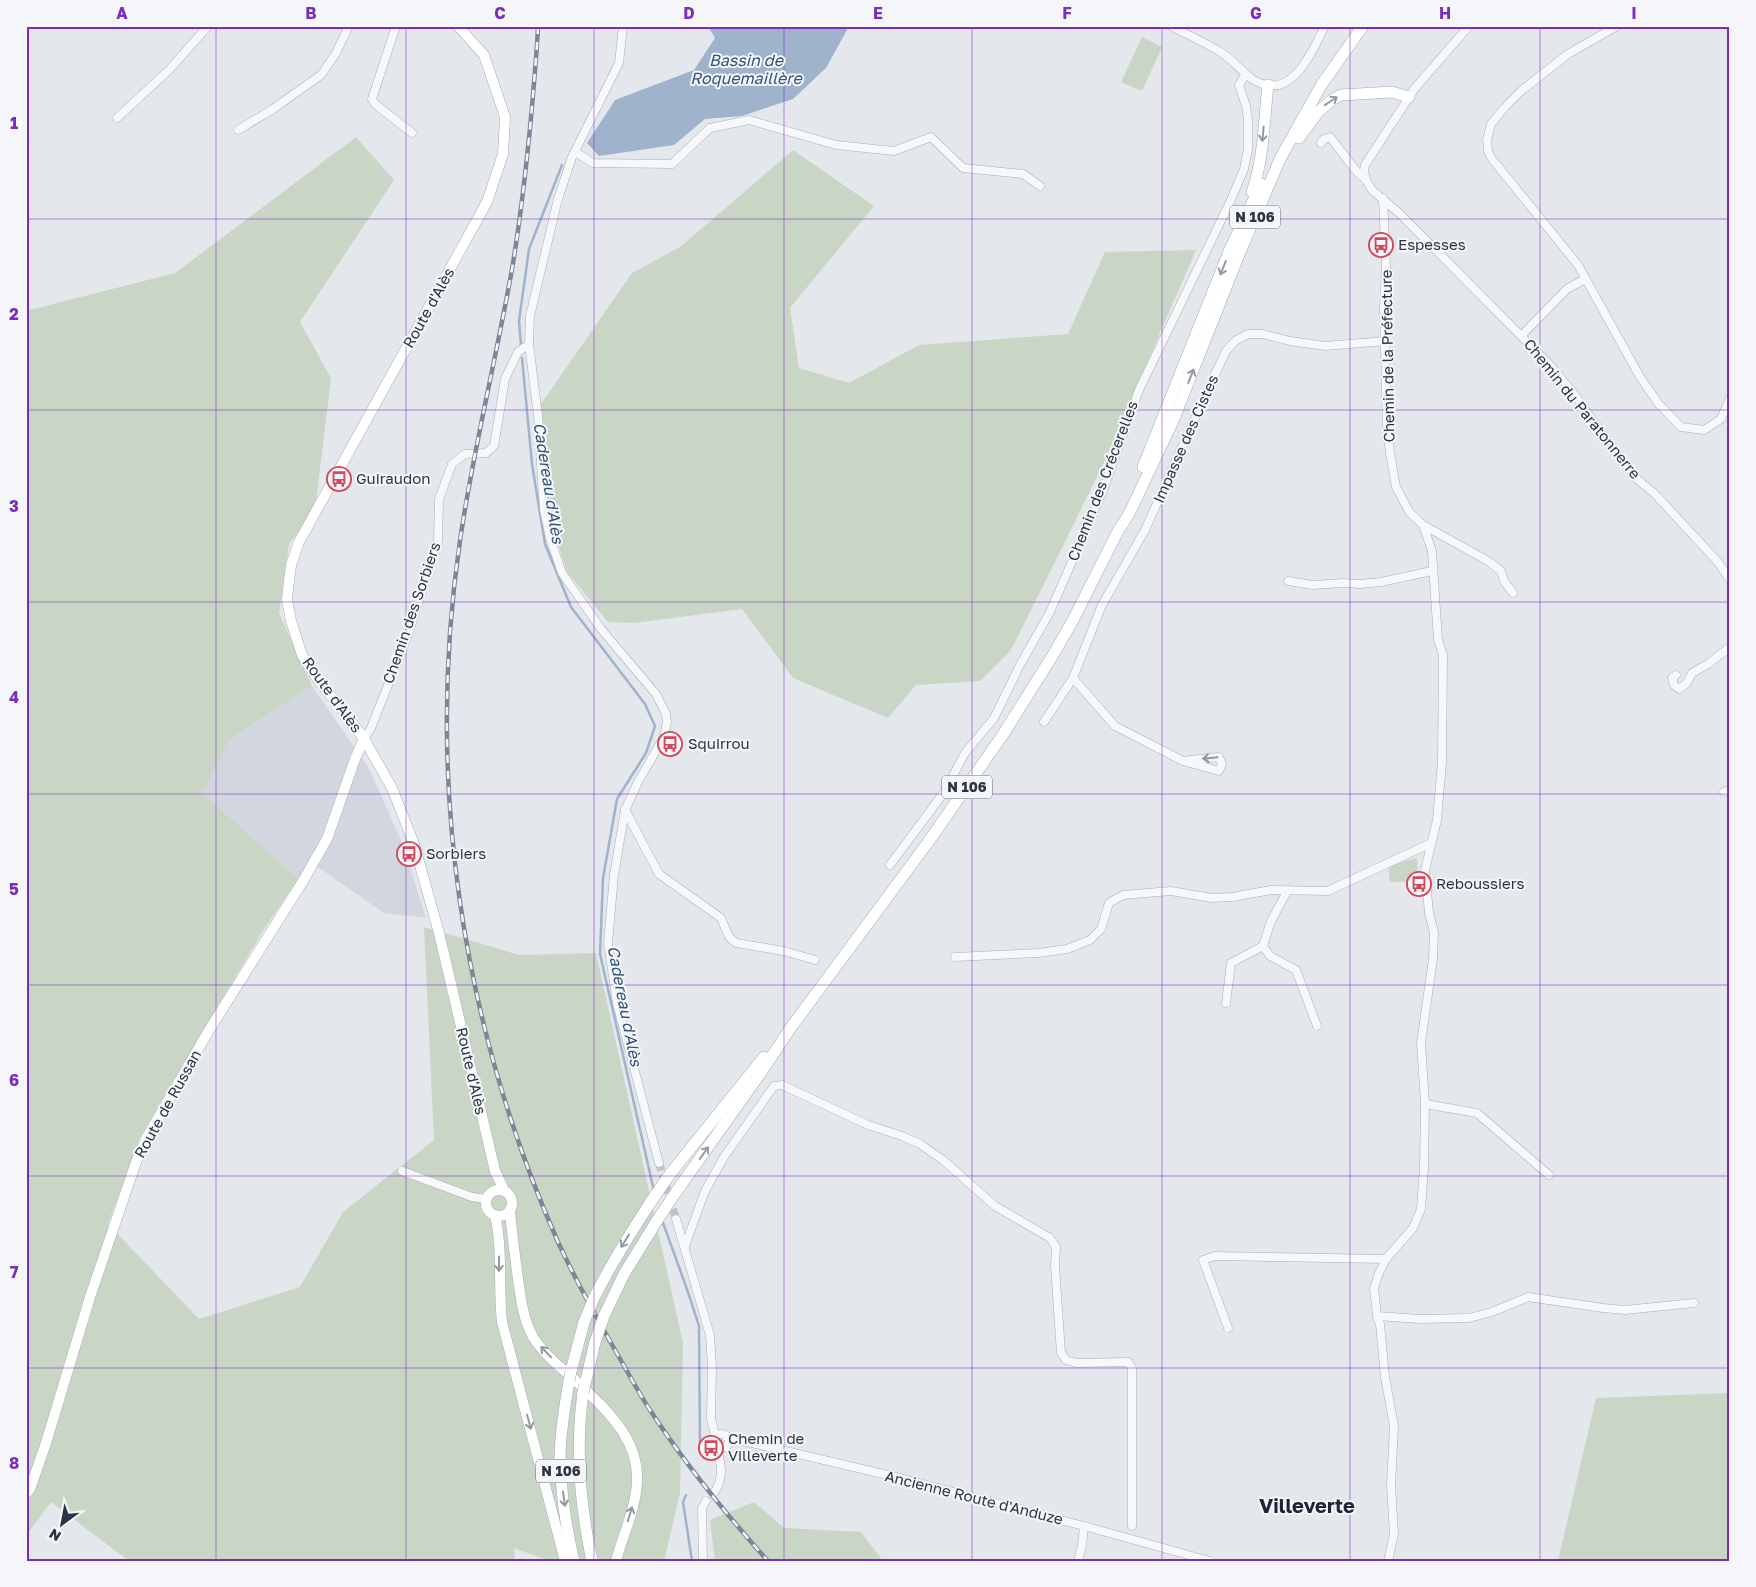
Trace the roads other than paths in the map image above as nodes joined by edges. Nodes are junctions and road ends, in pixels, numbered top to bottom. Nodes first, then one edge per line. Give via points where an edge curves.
1 (208, 26) edge
2 (349, 26) edge
3 (396, 26) edge
4 (458, 26) edge
5 (623, 26) edge
6 (1171, 26) edge
7 (1325, 26) edge
8 (1354, 26) edge
9 (1363, 26) edge
10 (1469, 26) edge
11 (1617, 26) edge
12 (1246, 74) junction
13 (1268, 85) junction
14 (1409, 97) junction
15 (117, 118) dead end
16 (238, 130) dead end
17 (412, 133) dead end
18 (1321, 143) dead end
19 (575, 152) junction
20 (1366, 180) junction
21 (1270, 182) junction
22 (1040, 186) dead end
23 (1383, 198) junction
24 (1230, 249) junction
25 (1585, 279) junction
26 (1522, 335) junction
27 (1386, 341) junction
28 (529, 344) junction
29 (1730, 398) edge
30 (1423, 526) junction
31 (1118, 531) junction
32 (1432, 571) junction
33 (1730, 580) edge
34 (1288, 581) dead end
35 (1513, 593) dead end
36 (1730, 646) edge
37 (1676, 675) dead end
38 (1073, 678) junction
39 (1044, 722) dead end
40 (364, 740) junction
41 (1183, 761) dead end
42 (625, 810) junction
43 (1431, 843) junction
44 (890, 865) dead end
45 (1288, 890) junction
46 (1263, 946) junction
47 (955, 957) dead end
48 (815, 960) dead end
49 (1226, 1003) dead end
50 (792, 1026) junction
51 (1317, 1026) dead end
52 (1425, 1104) junction
53 (659, 1163) tunnel mouth
54 (402, 1171) dead end
55 (495, 1171) junction
56 (1549, 1175) dead end
57 (504, 1190) junction
58 (489, 1196) junction
59 (510, 1211) junction
60 (495, 1216) junction
61 (676, 1219) tunnel mouth
62 (684, 1246) junction
63 (1386, 1259) junction
64 (1694, 1303) dead end
65 (1377, 1316) junction
66 (1228, 1328) dead end
67 (725, 1441) junction
68 (714, 1493) dead end
69 (26, 1494) edge
70 (706, 1501) dead end
71 (1084, 1526) junction
72 (1132, 1526) dead end
73 (565, 1561) edge
74 (574, 1561) edge
75 (592, 1561) edge
76 (616, 1561) edge
77 (703, 1561) edge
78 (1078, 1561) edge
79 (1210, 1561) edge
80 (1388, 1561) edge

1 - 15 street via 170,69
2 - 16 street via 321,75
3 - 17 street via 372,99
4 - 40 main road, Route d'Alès via 484,55 505,117 503,154 487,202 299,542 291,565 287,600 302,655
5 - 19 street via 619,63
6 - 12 street via 1224,54
7 - 13 street via 1296,76 1280,84
8 - 24 main road, N 106 via 1297,112
9 - 21 main road, N 106 via 1322,84
10 - 14 street
11 - 25 street via 1568,54 1522,91 1491,124 1487,140 1492,159 1578,265
12 - 13 street
12 - 44 street, Chemin des Crécerelles via 1240,84 1248,120 1244,169 1139,390 1102,493 1050,612 994,718 965,753 944,791
13 -> 24 main road via 1256,179
14 - 20 street via 1365,165
21 -> 14 main road via 1312,120 1332,100 1347,94 1392,92
18 - 20 street, Chemin du Paratonnerre via 1330,137
19 - 22 street via 593,163 672,164 710,128 749,120 836,145 894,151 930,137 963,168 1023,174
19 - 28 street via 558,199 530,316
20 - 23 street, Chemin du Paratonnerre via 1372,190
31 -> 21 main road, N 106 via 1173,421
23 - 26 street, Chemin du Paratonnerre
23 - 27 street, Chemin de la Préfecture
24 -> 31 main road, N 106
25 - 26 street via 1567,289
25 - 29 street via 1640,377 1666,413 1682,426 1704,430 1721,419
26 - 33 street, Chemin du Paratonnerre via 1574,394 1638,480 1718,562
27 - 30 street, Chemin de la Préfecture via 1387,428 1396,487 1410,513
27 - 38 street, Impasse des Cistes via 1325,346 1263,334 1248,334 1235,341 1226,351 1145,530 1102,604
28 - 40 street, Chemin des Sorbiers via 518,352 505,380 494,446 486,453 465,454 452,464 439,499 438,540 409,632
28 - 42 street via 544,510 562,573 601,629 656,694 666,714 664,737
30 - 32 street, Chemin de la Préfecture via 1432,551
30 - 35 street via 1488,561 1501,571
31 - 50 main road, N 106 via 1073,620 1024,703 929,841
32 - 34 street via 1360,584 1313,585
32 - 43 street, Chemin de la Préfecture via 1438,640 1443,655 1442,763 1437,820
36 - 37 street via 1692,672 1687,683 1679,688 1672,678
38 - 39 street, Impasse des Cistes
38 - 41 street via 1115,726
40 - 55 main road, Route d'Alès via 392,788 414,844 439,934
40 - 69 main road, Route de Russan via 327,839 146,1139 87,1306 46,1444
42 - 48 street via 659,874 721,918 728,937 736,943
42 - 53 street via 614,874 608,943 616,1003
43 - 45 street via 1328,891
43 - 52 street, Chemin de la Préfecture via 1425,870 1428,913 1434,932 1433,959 1420,1043
45 - 46 street via 1271,921
45 - 47 street via 1212,898 1171,891 1123,895 1110,903 1100,929 1090,940 1067,949
46 - 49 street via 1231,963
46 - 51 street via 1270,956 1296,970
50 -> 74 main road, N 106, bridge via 670,1174 624,1242 584,1322 570,1376 560,1457
75 -> 50 main road, N 106, bridge via 579,1473 579,1420 595,1342 604,1316 624,1274 658,1219
52 - 56 street via 1477,1113
52 - 63 street, Chemin de la Préfecture via 1421,1209 1413,1228
54 - 58 street via 472,1197
55 - 57 main road, Route d'Alès
55 - 58 main road, Route d'Alès
57 - 58 main road via 496,1190
57 - 59 main road via 512,1199
58 - 60 main road via 488,1211
59 - 60 main road via 503,1216
76 -> 59 main road via 636,1491 634,1453 620,1425 535,1340 523,1309
60 -> 73 main road via 502,1322
61 - 62 street
62 - 67 street via 710,1335 711,1418 714,1430
62 - 72 street via 705,1192 724,1157 776,1085 920,1144 995,1206 1050,1238 1056,1246 1061,1353 1066,1360 1076,1363 1128,1362 1132,1368
63 - 65 street, Chemin de la Préfecture via 1374,1288
63 - 66 street via 1216,1256 1203,1260
64 - 65 street via 1624,1310 1528,1297 1469,1318
65 - 80 street, Chemin de la Préfecture via 1394,1426 1391,1485 1394,1534
67 - 68 street via 721,1480
67 - 71 street, Ancienne Route d'Anduze via 900,1478
70 - 77 street via 702,1508
71 - 78 street
71 - 79 street, Ancienne Route d'Anduze

